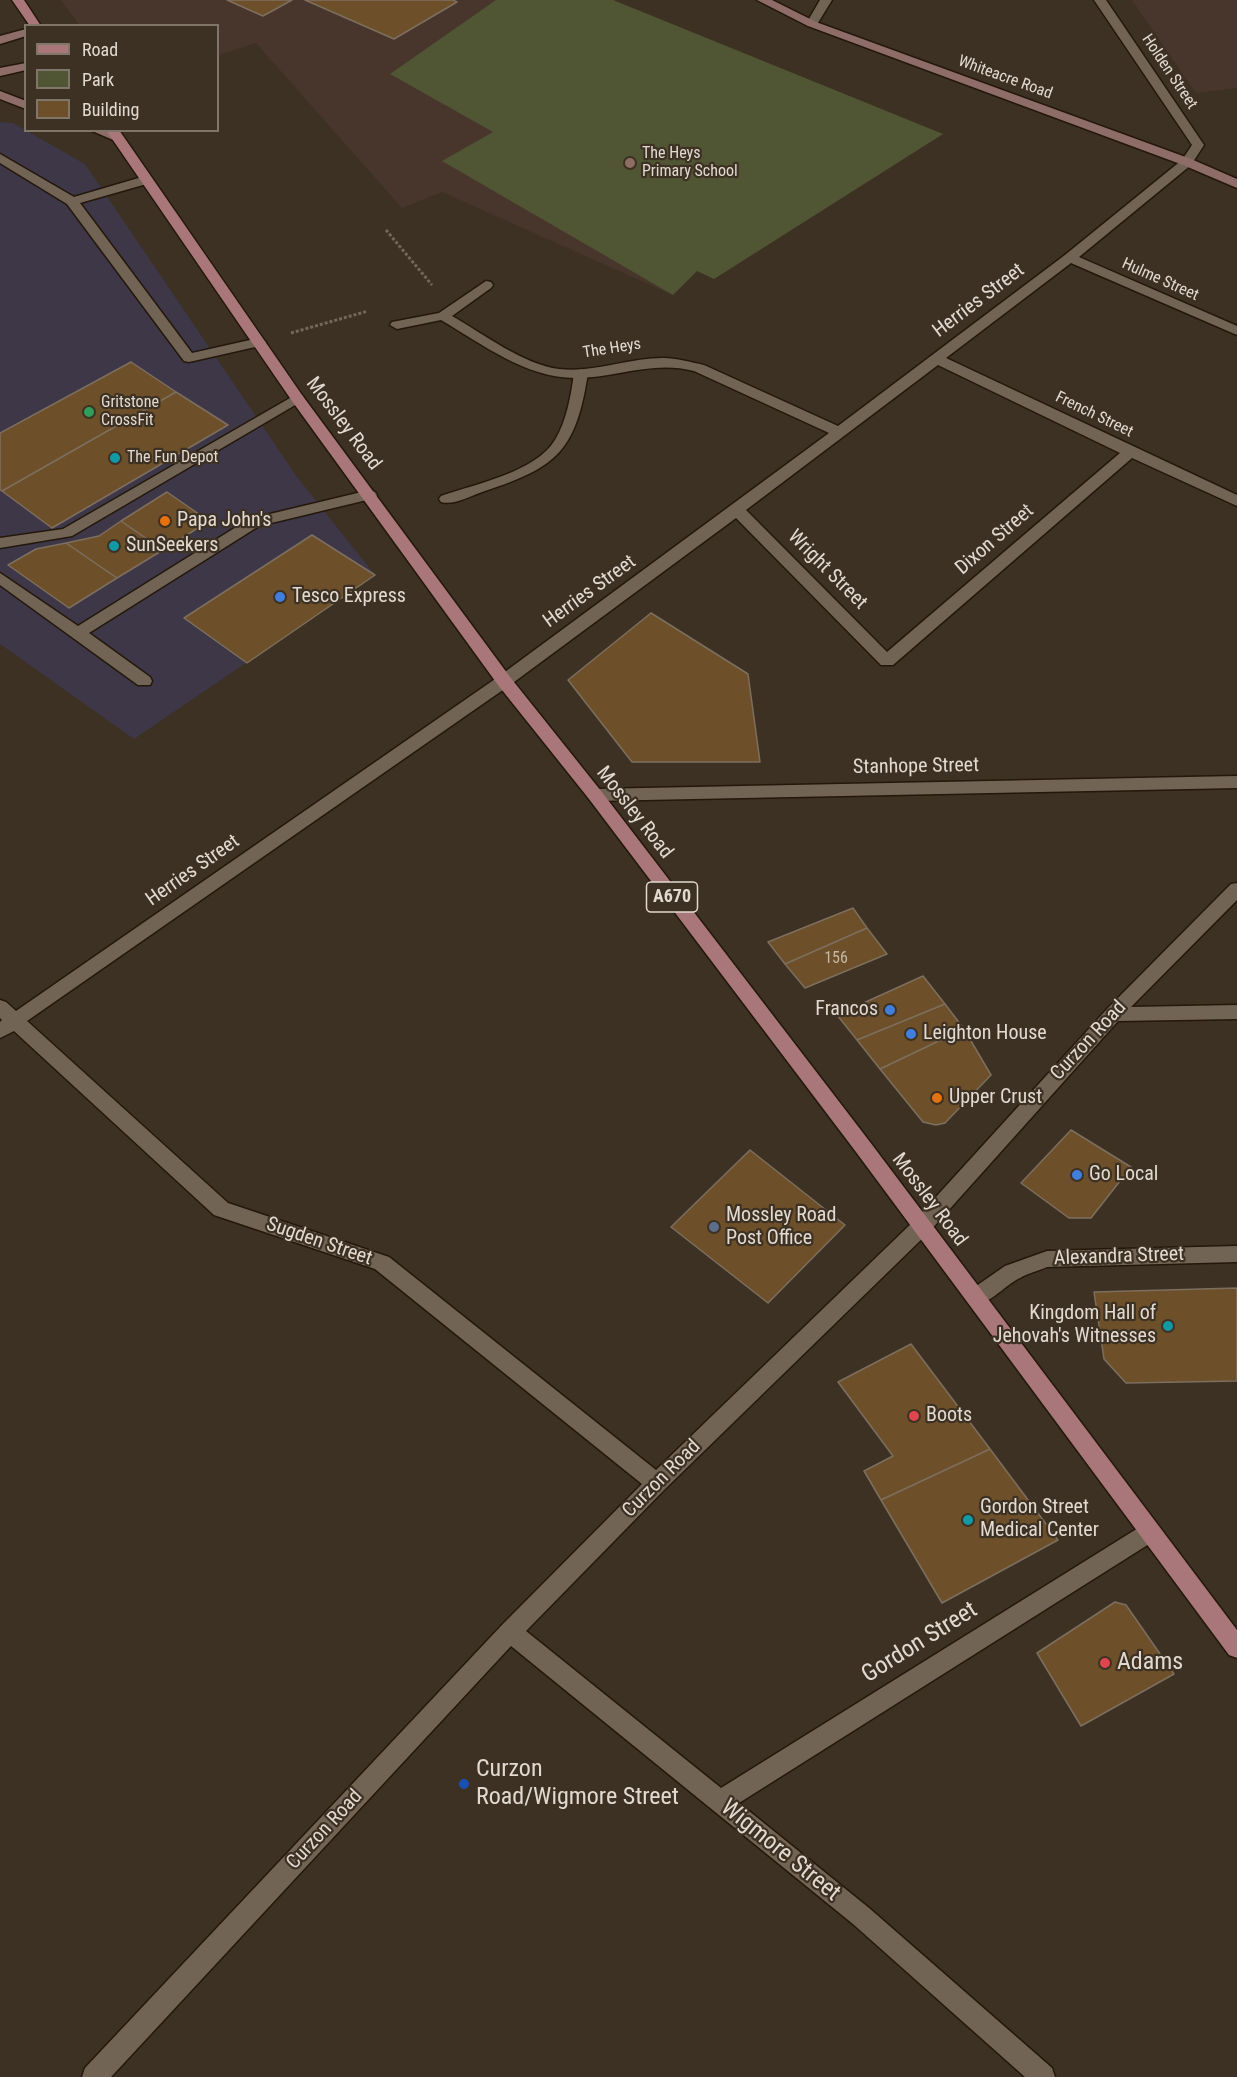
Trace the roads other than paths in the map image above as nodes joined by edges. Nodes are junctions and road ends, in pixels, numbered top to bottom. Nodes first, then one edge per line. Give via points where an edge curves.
1 (18, 0) edge
2 (763, 0) edge
3 (826, 0) edge
4 (1101, 0) edge
5 (35, 24) edge
6 (813, 24) junction
7 (24, 33) edge
8 (0, 40) edge
9 (24, 66) edge
10 (0, 72) edge
11 (0, 95) edge
12 (24, 104) edge
13 (115, 134) edge
14 (0, 158) edge
15 (1187, 162) junction
16 (146, 180) junction
17 (1237, 184) edge
18 (72, 201) junction
19 (1070, 258) junction
20 (486, 285) dead end
21 (442, 316) junction
22 (398, 325) dead end
23 (1237, 331) edge
24 (259, 342) junction
25 (937, 359) junction
26 (581, 373) junction
27 (297, 398) junction
28 (839, 432) junction
29 (1130, 452) junction
30 (370, 495) junction
31 (446, 499) dead end
32 (1237, 501) edge
33 (737, 510) junction
34 (0, 543) edge
35 (0, 578) edge
36 (78, 633) junction
37 (887, 661) joint
38 (144, 681) dead end
39 (504, 681) junction
40 (1237, 782) edge
41 (595, 795) junction
42 (1237, 889) edge
43 (0, 1007) edge
44 (1237, 1012) edge
45 (1113, 1014) junction
46 (8, 1026) edge
47 (922, 1226) junction
48 (1237, 1254) edge
49 (976, 1297) junction
50 (657, 1483) junction
51 (1150, 1532) junction
52 (510, 1632) junction
53 (1234, 1637) edge
54 (720, 1802) junction
55 (94, 2077) edge
56 (1043, 2077) edge

1 - 5 main road
2 - 6 main road, Whiteacre Road
3 - 6 street
4 - 15 street, Holden Street via 1198,144
6 - 15 main road, Whiteacre Road
7 - 8 main road
9 - 10 main road
11 - 12 main road
13 - 16 main road, Mossley Road / A670
14 - 18 street
15 - 17 main road, Whiteacre Road
15 - 19 street, Herries Street
16 - 18 street
16 - 24 main road, Mossley Road / A670
18 - 24 street via 189,358
19 - 23 street, Hulme Street
19 - 25 street, Herries Street
20 - 21 street
21 - 22 street
21 - 26 street, The Heys via 538,368
24 - 27 main road, Mossley Road / A670
25 - 28 street, Herries Street
25 - 29 street, French Street
26 - 28 street, The Heys via 676,361
26 - 31 street via 566,432 548,457 525,470
27 - 30 main road, Mossley Road / A670
27 - 34 street via 67,532
28 - 33 street, Herries Street
29 - 32 street, French Street
29 - 37 street, Dixon Street
30 - 36 street via 254,522
30 - 39 main road, Mossley Road / A670
33 - 37 street, Wright Street
33 - 39 street, Herries Street
35 - 36 street
36 - 38 street
39 - 41 main road, Mossley Road / A670
39 - 46 street, Herries Street
40 - 41 street, Stanhope Street
41 - 47 main road, Mossley Road / A670
42 - 45 street, Curzon Road
43 - 46 street, Sugden Street
44 - 45 street
45 - 47 street, Curzon Road
46 - 50 street, Sugden Street via 221,1209 382,1263
47 - 49 main road, Mossley Road / A670
47 - 50 street, Curzon Road
48 - 49 street, Alexandra Street via 1047,1259 1012,1272
49 - 51 main road, Mossley Road / A670
50 - 52 street, Curzon Road
51 - 53 main road, Mossley Road / A670
51 - 54 street, Gordon Street
52 - 54 street, Wigmore Street
52 - 55 street, Curzon Road
54 - 56 street, Wigmore Street via 861,1916

